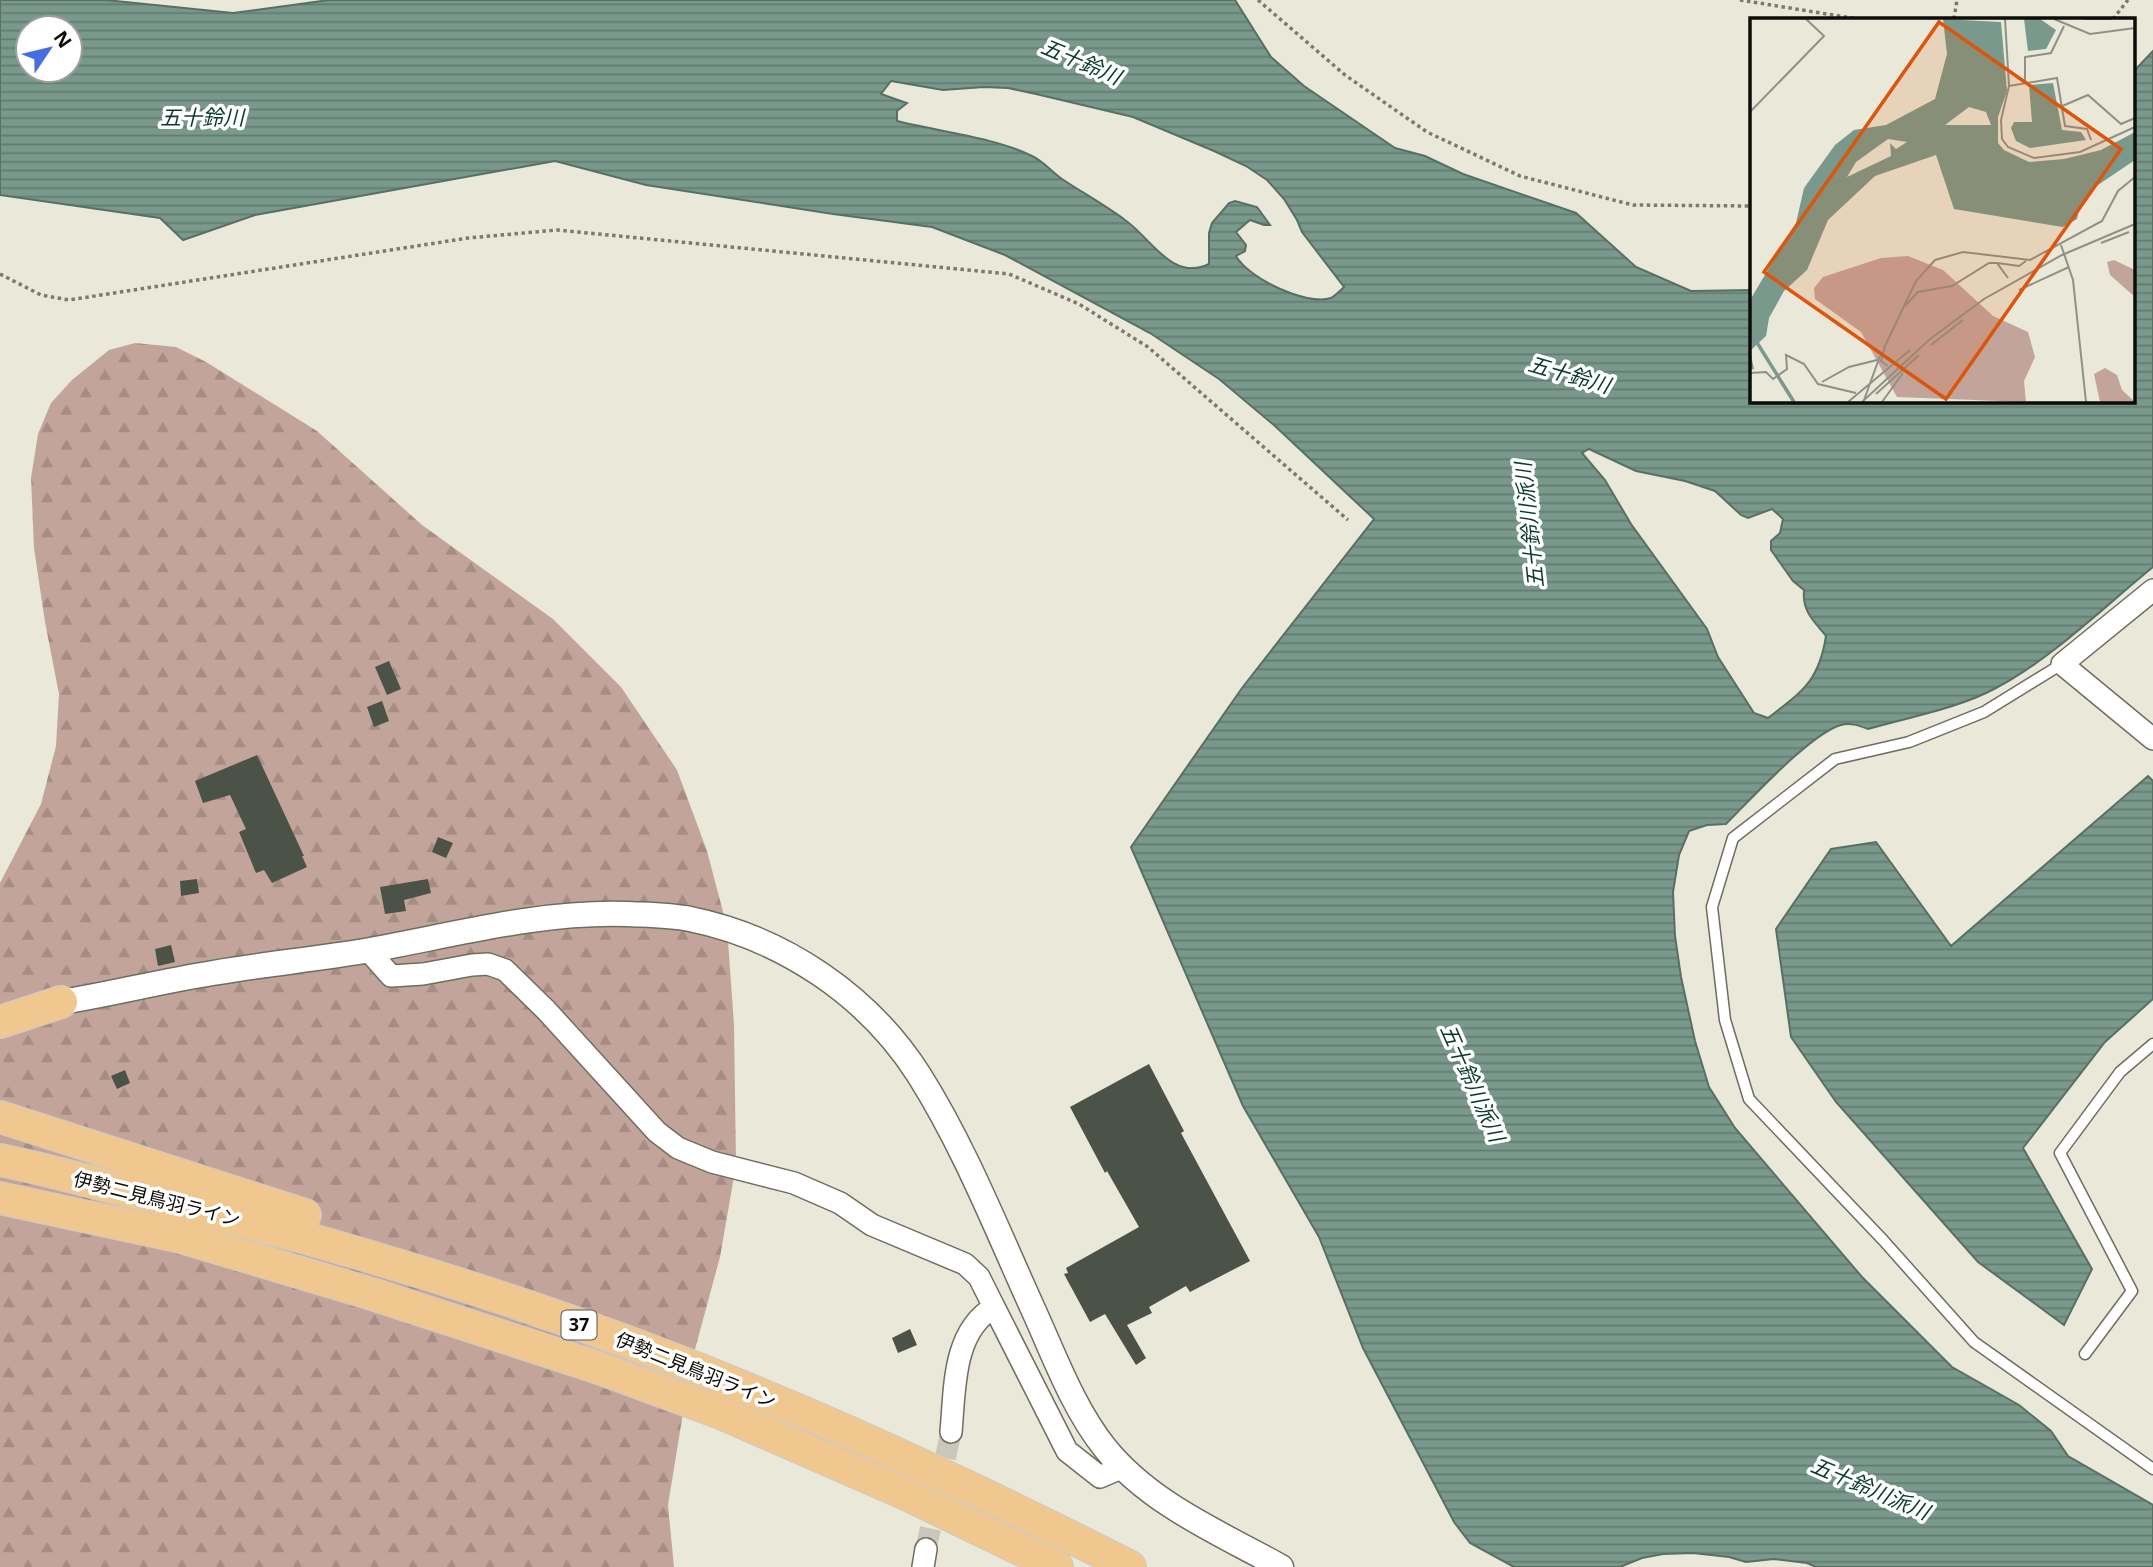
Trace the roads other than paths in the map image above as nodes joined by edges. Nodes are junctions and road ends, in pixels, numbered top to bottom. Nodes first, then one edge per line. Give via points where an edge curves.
1 (2153, 590) edge
2 (2062, 664) junction
3 (2153, 739) edge
4 (368, 950) junction
5 (61, 1002) junction
6 (0, 1011) edge
7 (0, 1022) edge
8 (2153, 1044) edge
9 (0, 1117) edge
10 (0, 1160) edge
11 (0, 1198) edge
12 (0, 1218) edge
13 (275, 1264) junction
14 (993, 1307) junction
15 (605, 1334) junction
16 (2085, 1354) dead end
17 (951, 1432) tunnel mouth
18 (1123, 1467) junction
19 (2153, 1469) edge
20 (1057, 1567) edge
21 (1130, 1567) edge
22 (1281, 1567) edge

1 - 2 street
2 - 3 street
2 - 19 lane via 1984,712 1909,742 1835,759 1733,838 1712,907 1725,1020 1749,1099 1975,1342
4 - 5 street
4 - 14 street via 391,976 488,964 505,970 657,1132 678,1148 794,1183 840,1203 872,1225 965,1264 979,1277
4 - 18 street via 563,916 625,914 687,918 733,930 792,955 878,1023 918,1073 953,1134 1074,1399 1104,1447
5 - 6 street
5 - 7 main road
8 - 16 lane via 2120,1072 2060,1153 2132,1292
9 - 15 main road via 427,1252
10 - 15 main road, 伊勢二見鳥羽ライン / 37 via 296,1234
11 - 13 main road, 伊勢二見鳥羽ライン / 37 via 181,1237
12 - 13 main road
13 - 20 main road, 伊勢二見鳥羽ライン / 37 via 494,1332 721,1413
14 - 17 street via 968,1332 963,1346
14 - 18 street via 1067,1451 1100,1477
15 - 21 main road, 伊勢二見鳥羽ライン / 37 via 735,1384 898,1456
18 - 22 street via 1149,1491

